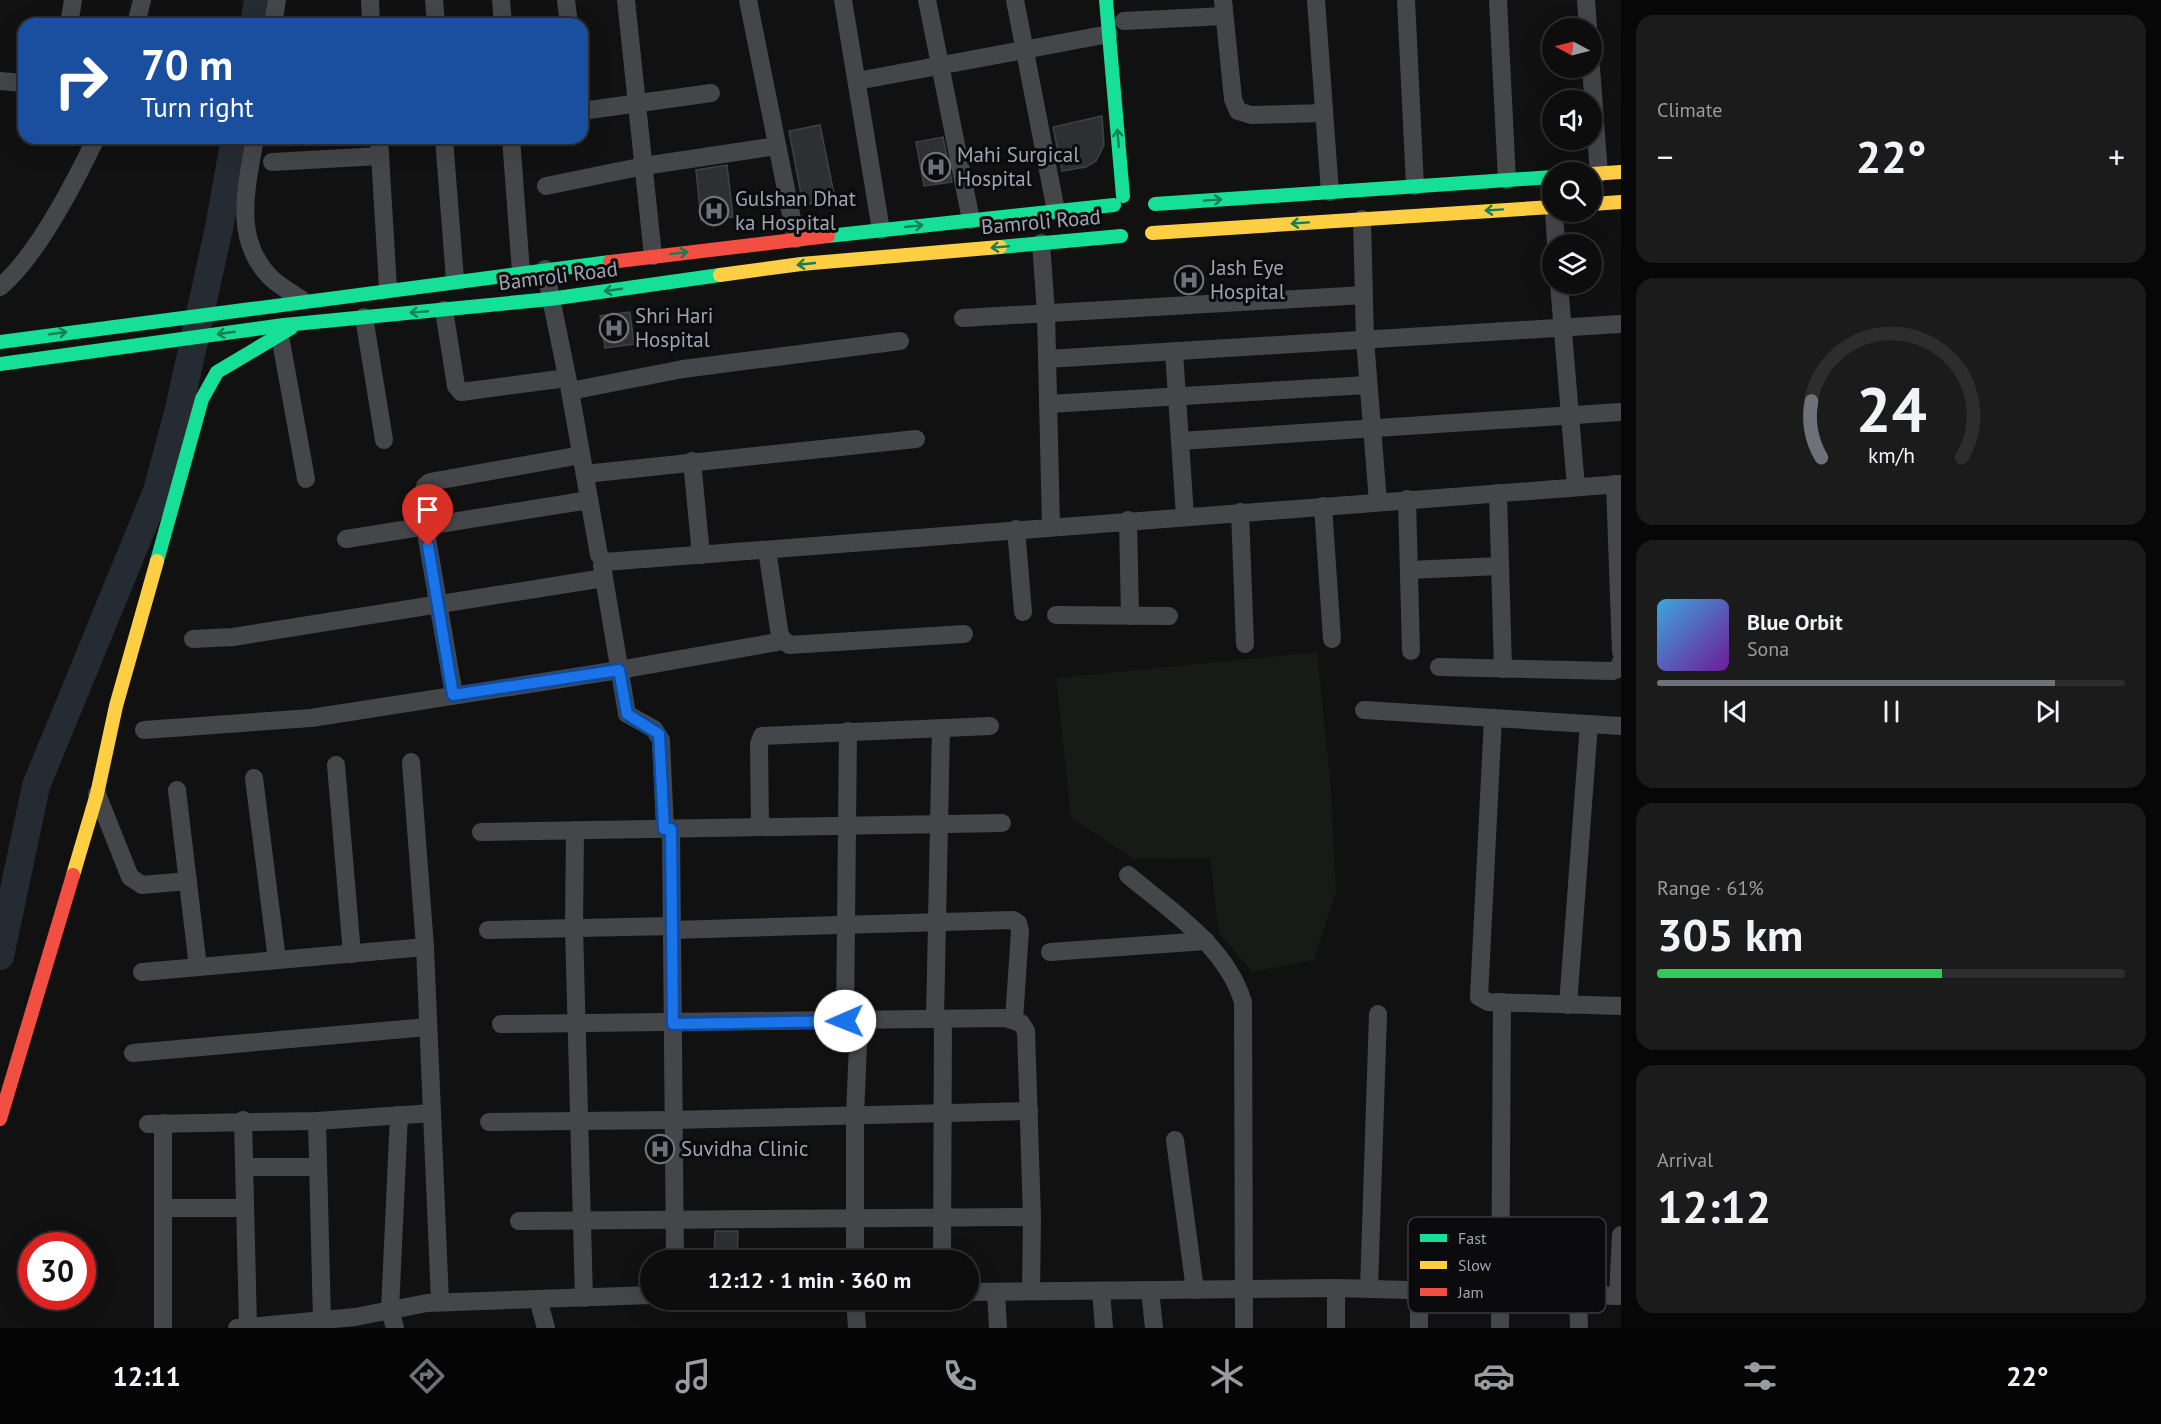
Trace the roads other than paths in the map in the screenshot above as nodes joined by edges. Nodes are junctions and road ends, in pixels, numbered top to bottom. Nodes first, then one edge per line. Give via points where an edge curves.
1 (73, 0) edge
2 (142, 0) edge
3 (277, 0) edge
4 (370, 0) edge
5 (434, 0) edge
6 (501, 0) edge
7 (566, 0) edge
8 (626, 0) edge
9 (748, 0) edge
10 (843, 0) edge
11 (927, 0) edge
12 (1015, 0) edge
13 (1106, 0) edge
14 (1316, 0) edge
15 (1406, 0) edge
16 (1498, 0) edge
17 (1586, 0) edge
18 (1224, 8) edge
19 (70, 18) edge
20 (138, 18) edge
21 (274, 18) edge
22 (371, 18) edge
23 (436, 18) edge
24 (502, 18) edge
25 (568, 18) edge
26 (1587, 18) edge
27 (1120, 25) junction
28 (1025, 50) junction
29 (940, 66) junction
30 (1591, 78) edge
31 (0, 81) edge
32 (856, 81) junction
33 (18, 82) edge
34 (711, 93) dead end
35 (638, 103) junction
36 (588, 110) edge
37 (1324, 113) junction
38 (93, 144) edge
39 (254, 144) edge
40 (444, 144) edge
41 (511, 144) edge
42 (777, 146) junction
43 (379, 147) edge
44 (272, 162) dead end
45 (1595, 162) edge
46 (644, 166) junction
47 (1621, 172) edge
48 (1602, 173) edge
49 (1542, 178) edge
50 (1507, 180) junction
51 (546, 186) dead end
52 (1415, 186) junction
53 (1330, 192) junction
54 (1118, 201) junction
55 (1621, 202) edge
56 (1602, 203) edge
57 (1155, 204) junction
58 (1542, 208) edge
59 (1056, 211) junction
60 (1362, 219) junction
61 (971, 220) junction
62 (881, 230) junction
63 (1152, 233) junction
64 (796, 239) junction
65 (1130, 239) junction
66 (1041, 243) junction
67 (653, 256) junction
68 (545, 269) junction
69 (521, 272) junction
70 (455, 280) junction
71 (0, 287) edge
72 (388, 288) junction
73 (1560, 294) edge
74 (1364, 295) junction
75 (294, 299) junction
76 (550, 299) junction
77 (444, 310) junction
78 (1046, 313) junction
79 (363, 317) junction
80 (963, 318) dead end
81 (1621, 324) edge
82 (287, 328) junction
83 (1563, 328) junction
84 (1365, 340) junction
85 (900, 341) dead end
86 (0, 342) edge
87 (1174, 352) junction
88 (1047, 359) junction
89 (0, 364) edge
90 (569, 385) junction
91 (1368, 386) junction
92 (1176, 396) junction
93 (1048, 404) junction
94 (1621, 412) edge
95 (1570, 416) junction
96 (1371, 429) junction
97 (916, 439) dead end
98 (384, 440) dead end
99 (1180, 441) junction
100 (581, 455) junction
101 (692, 461) junction
102 (585, 474) junction
103 (306, 479) dead end
104 (1618, 484) edge
105 (1576, 487) junction
106 (1498, 493) junction
107 (1407, 499) junction
108 (589, 500) junction
109 (1378, 502) junction
110 (1323, 506) junction
111 (1240, 512) junction
112 (1185, 516) junction
113 (1128, 520) junction
114 (428, 526) junction
115 (1052, 526) junction
116 (1016, 529) junction
117 (346, 539) dead end
118 (767, 550) junction
119 (700, 555) junction
120 (601, 559) junction
121 (1500, 566) junction
122 (1409, 570) junction
123 (604, 578) junction
124 (437, 604) junction
125 (1023, 612) dead end
126 (1056, 615) dead end
127 (1131, 616) junction
128 (1169, 616) dead end
129 (964, 634) dead end
130 (193, 639) dead end
131 (1332, 639) dead end
132 (783, 641) junction
133 (1245, 644) dead end
134 (1411, 651) dead end
135 (1621, 652) edge
136 (1621, 662) edge
137 (1439, 667) dead end
138 (1503, 669) junction
139 (619, 670) junction
140 (453, 695) junction
141 (1364, 711) dead end
142 (1493, 718) junction
143 (1589, 724) junction
144 (990, 726) dead end
145 (1621, 726) edge
146 (941, 728) junction
147 (144, 730) dead end
148 (848, 731) junction
149 (411, 762) dead end
150 (336, 765) dead end
151 (254, 778) dead end
152 (177, 790) dead end
153 (97, 794) junction
154 (1002, 823) dead end
155 (938, 824) junction
156 (846, 826) junction
157 (760, 827) junction
158 (668, 829) junction
159 (575, 830) junction
160 (481, 832) dead end
161 (1128, 875) dead end
162 (188, 881) junction
163 (937, 923) junction
164 (844, 925) junction
165 (574, 928) junction
166 (672, 928) junction
167 (488, 930) dead end
168 (1206, 941) junction
169 (425, 947) junction
170 (1050, 952) dead end
171 (352, 954) junction
172 (277, 960) junction
173 (198, 967) junction
174 (142, 972) dead end
175 (1502, 1002) junction
176 (1568, 1005) junction
177 (1621, 1006) edge
178 (1378, 1014) dead end
179 (939, 1019) junction
180 (1014, 1020) junction
181 (852, 1022) junction
182 (501, 1024) dead end
183 (576, 1024) junction
184 (673, 1024) junction
185 (428, 1027) junction
186 (133, 1053) dead end
187 (1029, 1111) junction
188 (432, 1113) junction
189 (943, 1113) junction
190 (399, 1115) junction
191 (855, 1115) junction
192 (0, 1119) edge
193 (243, 1120) junction
194 (316, 1120) junction
195 (674, 1120) junction
196 (580, 1121) junction
197 (489, 1122) dead end
198 (1175, 1140) dead end
199 (244, 1167) junction
200 (318, 1167) junction
201 (163, 1208) junction
202 (245, 1208) junction
203 (943, 1217) junction
204 (1032, 1217) junction
205 (1501, 1217) edge
206 (855, 1218) junction
207 (674, 1219) junction
208 (583, 1220) junction
209 (519, 1221) dead end
210 (1621, 1235) edge
211 (675, 1250) edge
212 (855, 1250) edge
213 (942, 1250) edge
214 (1336, 1288) junction
215 (1369, 1289) junction
216 (1150, 1290) junction
217 (1195, 1290) junction
218 (1245, 1290) junction
219 (1031, 1291) junction
220 (1101, 1291) junction
221 (1408, 1291) edge
222 (979, 1292) edge
223 (996, 1292) junction
224 (640, 1295) edge
225 (1620, 1296) edge
226 (584, 1298) junction
227 (538, 1299) junction
228 (440, 1302) junction
229 (390, 1310) junction
230 (856, 1310) edge
231 (1579, 1313) edge
232 (322, 1321) junction
233 (242, 1327) edge
234 (163, 1328) edge
235 (395, 1328) edge
236 (546, 1328) edge
237 (857, 1328) edge
238 (998, 1328) edge
239 (1104, 1328) edge
240 (1154, 1328) edge
241 (1244, 1328) edge
242 (1336, 1328) edge
243 (1579, 1328) edge

1 - 19 street
2 - 20 street
3 - 21 street
4 - 22 street
5 - 23 street
6 - 24 street
7 - 25 street
8 - 35 street
9 - 42 street
10 - 32 street
11 - 29 street
12 - 28 street
13 - 27 street
14 - 37 street
15 - 52 street
16 - 50 street
17 - 26 street
18 - 27 street
18 - 37 street via 1233,99 1239,111 1251,115
27 - 28 street
54 -> 27 street
28 - 29 street
28 - 59 street
29 - 32 street
29 - 61 street
30 - 45 street
31 - 33 street
32 - 62 street
34 - 35 street
35 - 36 street
35 - 46 street
37 - 53 street
38 - 71 street via 71,189 22,264
39 - 75 street via 245,203 247,237 261,267
40 - 70 street
41 - 69 street
42 - 46 street
42 - 64 street
43 - 44 street
43 - 72 street
46 - 51 street
46 - 67 street
47 - 48 street
49 - 50 street
50 - 52 street
52 - 53 street
57 -> 53 street
54 - 57 street via 1140,193
54 - 59 street, Bamroli Road
54 - 65 street via 1111,221
55 - 56 street
57 - 63 street via 1158,220
58 -> 60 street
59 - 61 street, Bamroli Road
60 -> 63 street
60 - 74 street
62 -> 61 street, Bamroli Road
62 - 64 street, Bamroli Road
63 - 65 street
67 -> 64 street, Bamroli Road
65 - 66 street, Bamroli Road
66 -> 76 street, Bamroli Road via 801,264
66 - 78 street
67 - 68 street, Bamroli Road
68 - 69 street, Bamroli Road
68 - 76 street
69 - 70 street, Bamroli Road
70 - 72 street, Bamroli Road
72 - 75 street, Bamroli Road
73 - 83 street
74 - 78 street
74 - 84 street
86 -> 75 street, Bamroli Road
76 - 77 street, Bamroli Road
76 - 90 street
77 -> 79 street, Bamroli Road
77 - 90 street via 456,386 461,392
78 - 80 street
78 - 88 street
79 - 82 street, Bamroli Road
79 - 98 street
81 - 83 street
82 -> 89 street, Bamroli Road
82 - 103 street
82 - 153 street via 218,372 202,399 116,706
83 - 84 street
83 - 95 street
84 - 87 street
84 - 91 street
85 - 90 street
87 - 88 street
87 - 92 street
88 - 93 street
90 - 100 street
91 - 92 street
91 - 96 street
92 - 93 street
92 - 99 street
93 - 115 street
94 - 95 street
95 - 96 street
95 - 105 street
96 - 99 street
96 - 109 street
97 - 101 street
99 - 112 street
100 - 102 street
100 - 114 street via 430,482 424,493
101 - 102 street
101 - 119 street
102 - 108 street
104 - 105 street
104 - 135 street
105 - 106 street
106 - 107 street
106 - 121 street
107 - 109 street
107 - 122 street
108 - 114 street
108 - 120 street
109 - 110 street
110 - 111 street
110 - 131 street
111 - 112 street
111 - 133 street
112 - 113 street
113 - 115 street
113 - 127 street
114 - 117 street
114 - 124 street
115 - 116 street
116 - 118 street
116 - 125 street
118 - 119 street
118 - 132 street
119 - 120 street via 612,563
120 - 123 street
121 - 122 street
121 - 138 street
122 - 134 street
123 - 124 street
123 - 139 street
124 - 130 street via 233,637
124 - 140 street
126 - 127 street
127 - 128 street
129 - 132 street via 796,645
132 - 139 street
136 - 138 street via 1613,671
137 - 138 street
139 - 140 street
139 - 158 street via 627,714 654,729 661,740
140 - 147 street via 310,718
141 - 142 street
142 - 143 street
142 - 175 street via 1479,992 1482,1000
143 - 145 street
143 - 176 street
144 - 146 street
146 - 148 street
146 - 155 street
148 - 156 street
148 - 157 street via 762,735
149 - 169 street
150 - 171 street
151 - 172 street
152 - 162 street
153 - 162 street via 135,883
153 - 192 street
154 - 155 street
155 - 156 street
155 - 163 street
156 - 157 street
156 - 164 street
157 - 158 street
158 - 159 street
158 - 166 street
159 - 160 street
159 - 165 street
161 - 168 street
162 - 173 street
163 - 164 street
163 - 179 street
163 - 180 street via 1004,919 1018,922
164 - 166 street
164 - 181 street
165 - 166 street
165 - 167 street
165 - 183 street
166 - 184 street
168 - 170 street
168 - 218 street via 1243,1002
169 - 171 street
169 - 185 street
171 - 172 street
172 - 173 street
173 - 174 street
175 - 176 street
175 - 205 street
176 - 177 street
178 - 215 street
179 - 180 street
179 - 181 street
179 - 189 street
180 - 187 street via 1026,1031
181 - 184 street
181 - 191 street
182 - 183 street
183 - 184 street
183 - 196 street
184 - 195 street
185 - 186 street
185 - 188 street
187 - 189 street
187 - 204 street
188 - 190 street
188 - 228 street
189 - 191 street
189 - 203 street
190 - 194 street
190 - 229 street
191 - 195 street
191 - 206 street
193 - 194 street
193 - 199 street
193 - 201 street via 156,1124
194 - 200 street
195 - 196 street
195 - 207 street
196 - 197 street
196 - 208 street
198 - 217 street
199 - 200 street
199 - 202 street
200 - 232 street
201 - 202 street
201 - 234 street
202 - 233 street
203 - 204 street
203 - 206 street
203 - 213 street
204 - 219 street
206 - 207 street
206 - 212 street
207 - 208 street
207 - 211 street
208 - 209 street
208 - 226 street
210 - 225 street
214 - 215 street
214 - 218 street
214 - 242 street
215 - 221 street
216 - 217 street
216 - 220 street
216 - 240 street
217 - 218 street
218 - 241 street
219 - 220 street
219 - 223 street
220 - 239 street
222 - 223 street
223 - 238 street
224 - 226 street
226 - 227 street
227 - 228 street
227 - 236 street
228 - 229 street
229 - 232 street
229 - 235 street
230 - 237 street
231 - 243 street
232 - 233 street

